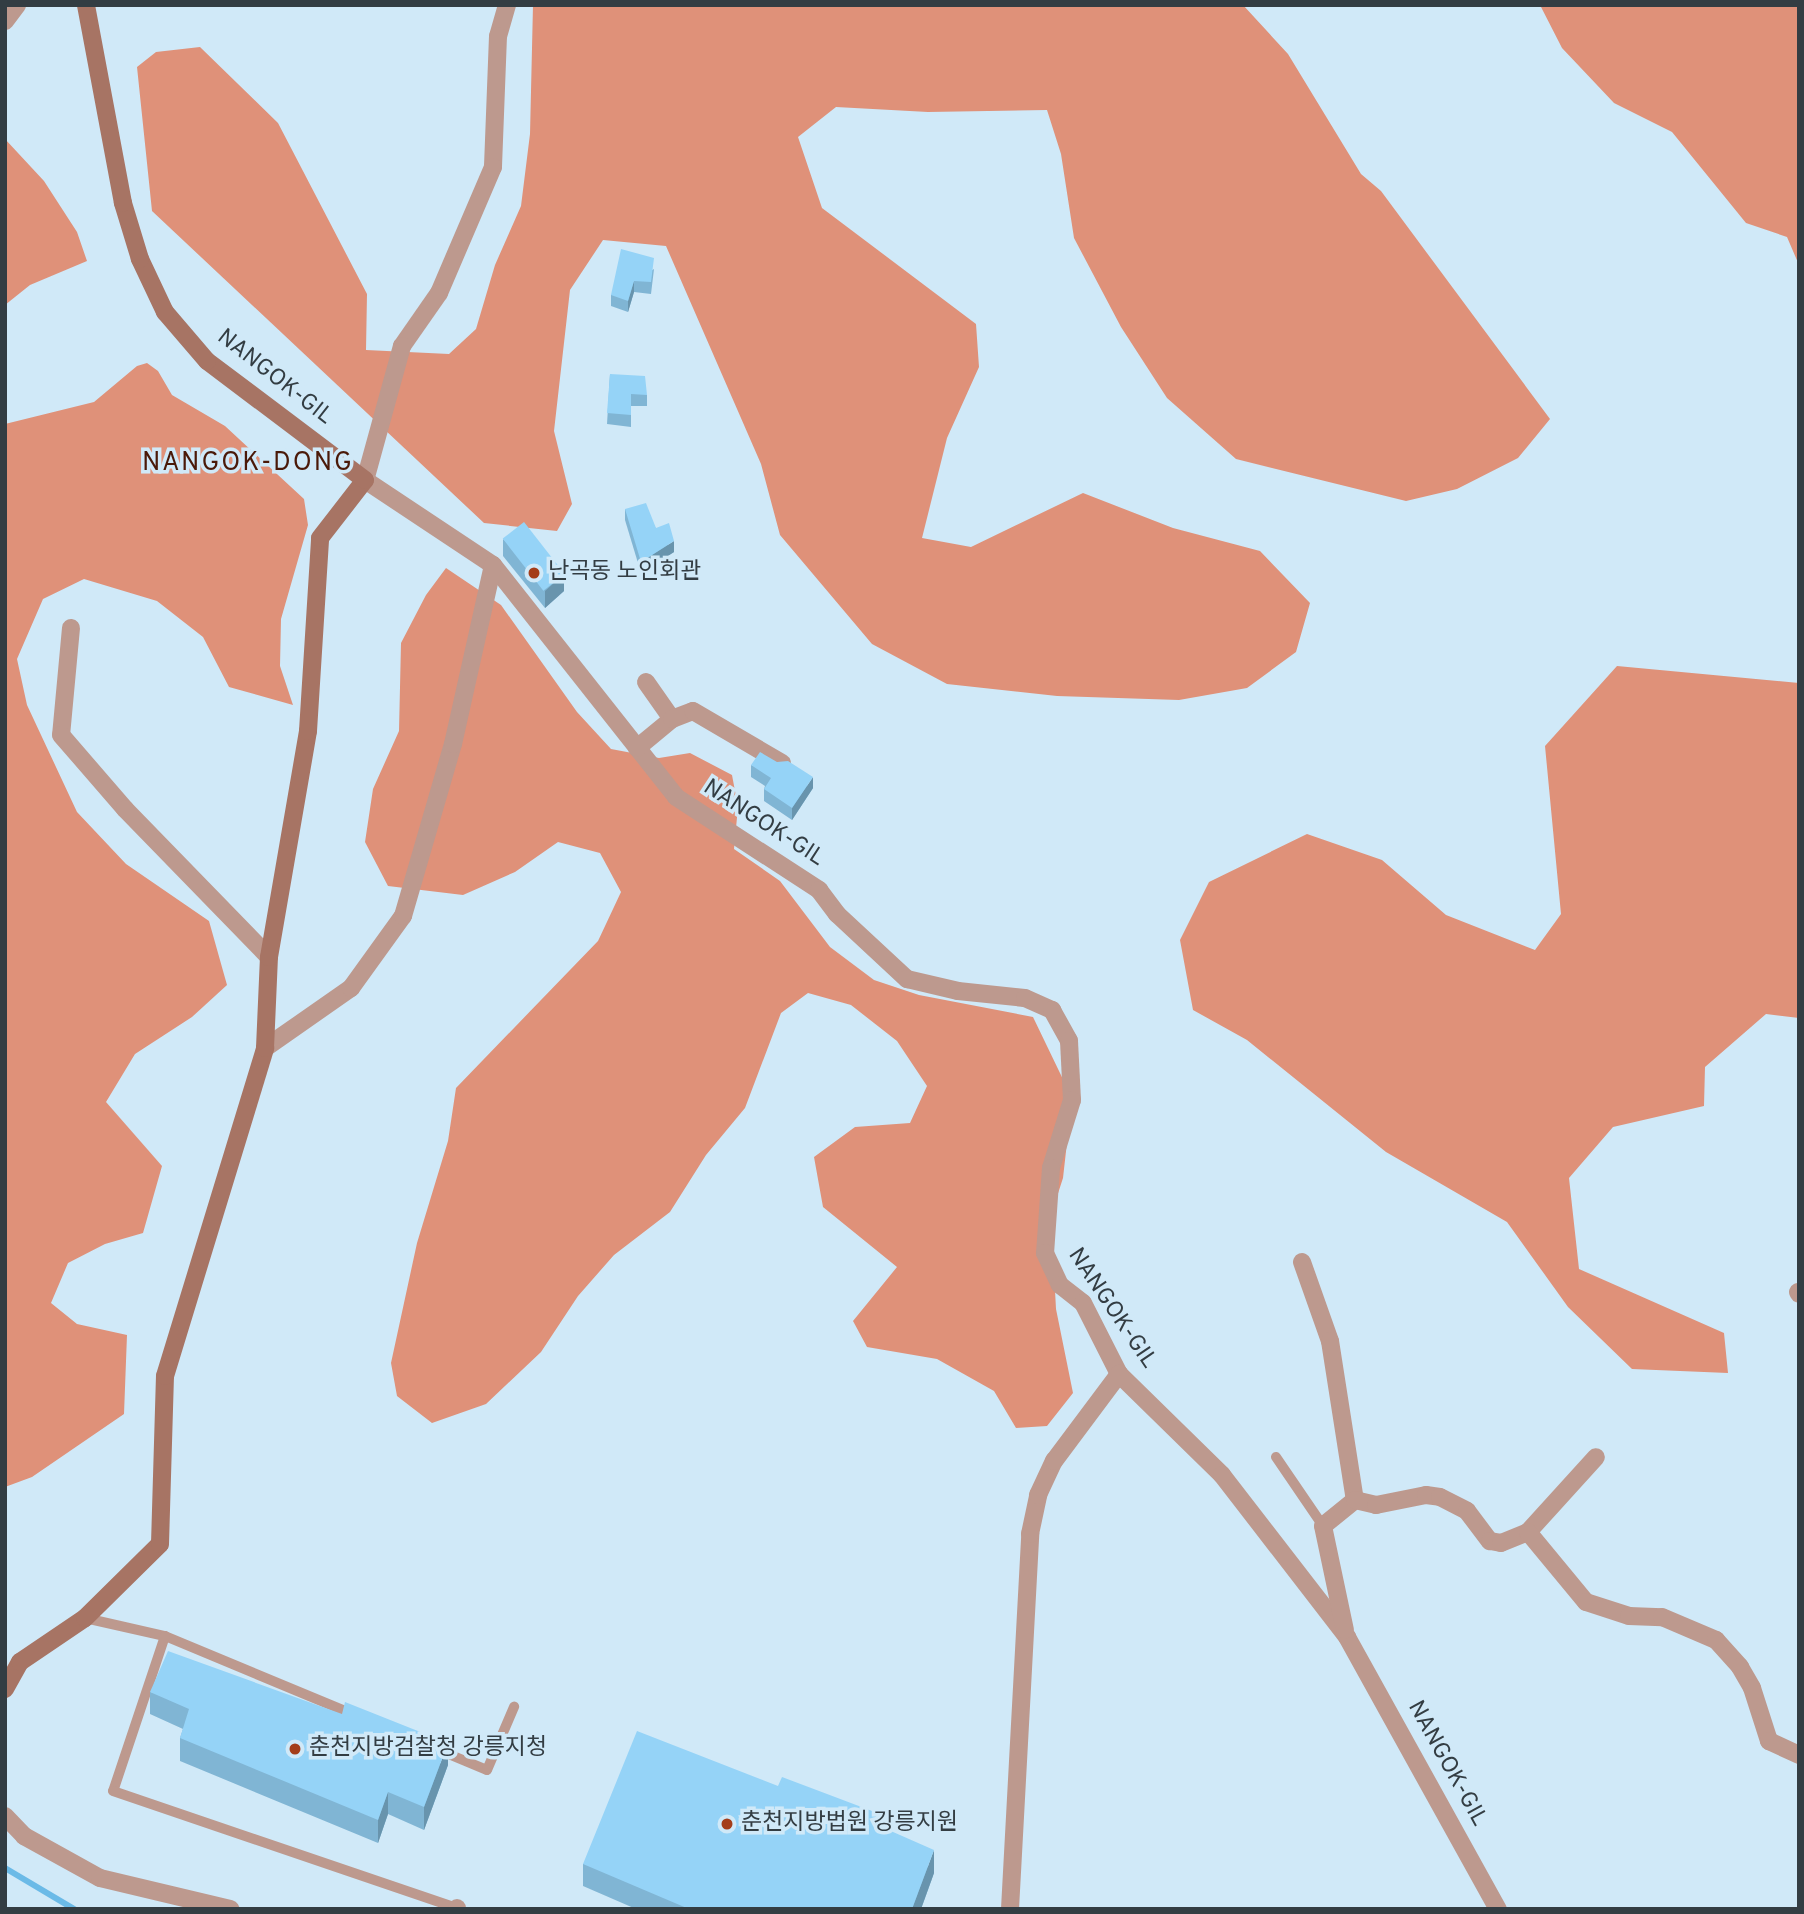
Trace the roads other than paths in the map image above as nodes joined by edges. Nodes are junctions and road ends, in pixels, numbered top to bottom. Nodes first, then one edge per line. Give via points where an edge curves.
1 (16, 5) edge
2 (86, 5) edge
3 (507, 5) edge
4 (5, 21) edge
5 (365, 480) junction
6 (493, 565) junction
7 (71, 628) dead end
8 (646, 682) dead end
9 (672, 719) junction
10 (637, 748) junction
11 (782, 763) edge
12 (270, 957) junction
13 (265, 1048) junction
14 (1303, 1262) dead end
15 (1119, 1374) junction
16 (1276, 1457) dead end
17 (1596, 1457) dead end
18 (1355, 1500) junction
19 (1323, 1526) junction
20 (1528, 1532) junction
21 (85, 1618) junction
22 (165, 1636) junction
23 (1347, 1637) junction
24 (5, 1689) edge
25 (514, 1707) dead end
26 (371, 1721) edge
27 (423, 1743) edge
28 (1799, 1755) edge
29 (5, 1816) edge
30 (458, 1908) edge
31 (230, 1909) edge
32 (1010, 1909) edge
33 (1498, 1909) edge

1 - 4 street
2 - 5 street, NANGOK-GIL via 123,203 140,258 165,312 207,361
3 - 5 street via 498,36 493,167 439,293 402,346
5 - 6 street, NANGOK-GIL
5 - 12 street via 320,538 308,731
6 - 10 street, NANGOK-GIL
6 - 13 street via 453,744 403,916 351,988
7 - 12 street via 61,736 125,809
8 - 9 street
9 - 10 street
9 - 11 street via 693,711
10 - 15 street, NANGOK-GIL via 676,797 820,890 837,914 907,979 958,991 1025,998 1052,1010 1069,1041 1072,1100 1051,1168 1045,1253 1060,1285 1083,1303
12 - 13 street
13 - 21 street via 165,1376 160,1544
14 - 18 street via 1330,1341
15 - 23 street, NANGOK-GIL via 1222,1475
15 - 32 street via 1054,1461 1038,1495 1030,1534
16 - 19 lane
17 - 20 street
18 - 19 street
18 - 20 street via 1384,1505 1440,1496 1467,1511 1490,1541 1501,1543
19 - 23 street
20 - 28 street via 1586,1602 1617,1613 1662,1617 1716,1640 1752,1688 1769,1741
21 - 22 lane
21 - 24 street via 20,1662
22 - 26 lane
22 - 30 lane via 113,1791
23 - 33 street, NANGOK-GIL
25 - 27 lane via 487,1770
29 - 31 street via 24,1836 100,1878

